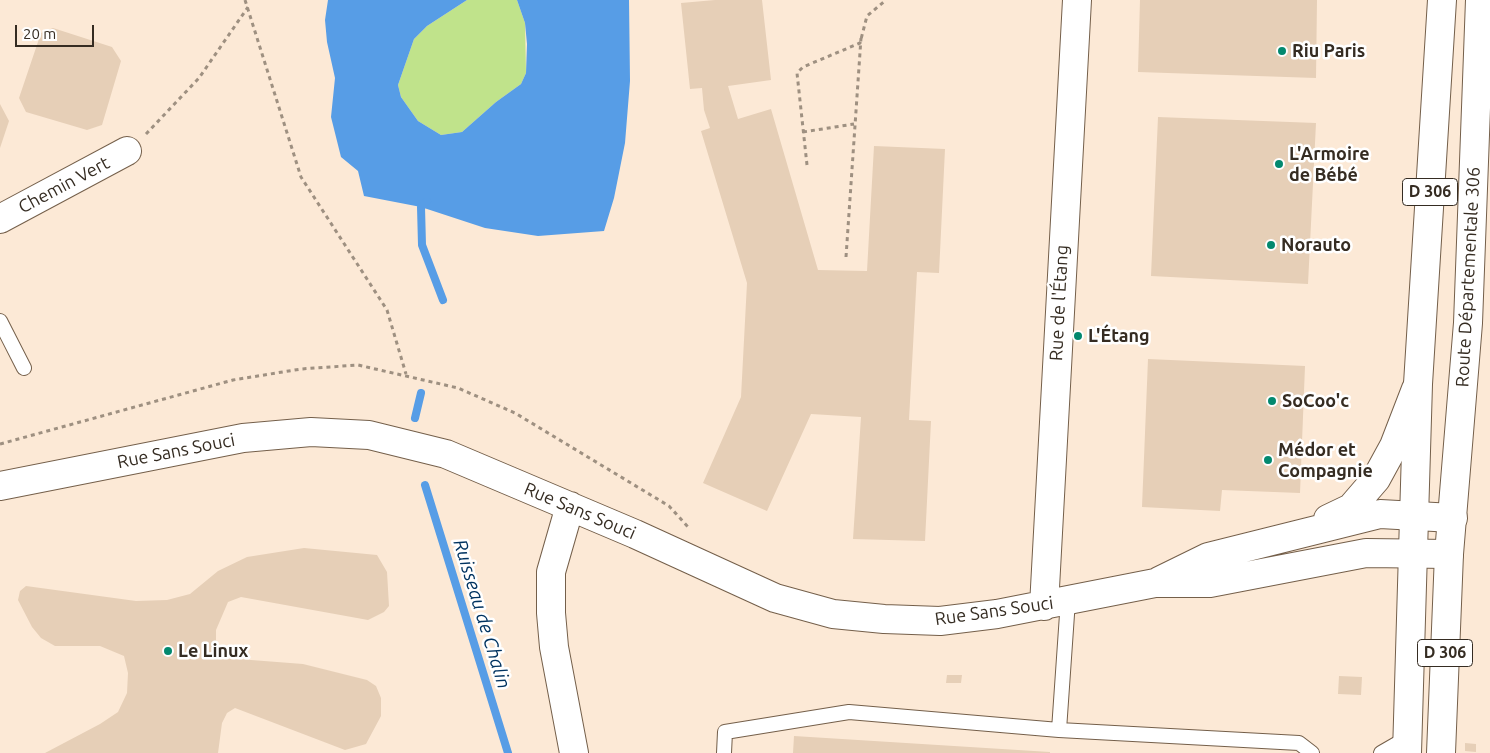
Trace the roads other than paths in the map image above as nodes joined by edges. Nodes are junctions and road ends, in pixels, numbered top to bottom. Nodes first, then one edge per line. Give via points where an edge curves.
1 (1076, 0) edge
2 (1442, 0) edge
3 (1480, 0) edge
4 (127, 151) road end
5 (0, 219) edge
6 (0, 321) edge
7 (24, 368) dead end
8 (1418, 384) junction
9 (0, 486) edge
10 (1414, 503) junction
11 (570, 506) junction
12 (1453, 518) junction
13 (1300, 532) junction
14 (1412, 553) junction
15 (1449, 554) junction
16 (1155, 583) junction
17 (1056, 603) junction
18 (1059, 730) junction
19 (1407, 745) edge
20 (574, 753) edge
21 (724, 753) edge
22 (1312, 753) edge
23 (1381, 753) edge
24 (1441, 753) edge

1 - 17 main road, Rue de l'Étang
2 - 8 main road, D 306
3 - 12 main road, Route Départementale 306 / D 306 via 1468,323
4 - 5 main road, Chemin Vert
6 - 7 lane
8 - 10 main road, D 306
8 - 13 main road via 1394,446 1376,479 1351,508
9 - 11 main road, Rue Sans Souci via 243,438 311,432 369,435 446,454
10 - 12 main road, Rue Sans Souci
10 - 13 main road, Rue Sans Souci
10 - 14 main road
11 - 17 main road, Rue Sans Souci via 775,598 833,614 940,621
11 - 20 main road via 551,572 551,613 554,647
12 - 15 main road, Route Départementale 306 / D 306
13 - 16 main road, Rue Sans Souci via 1208,556
14 - 15 main road
14 - 16 main road, Rue Sans Souci via 1366,554 1210,583
14 - 19 main road, D 306
15 - 24 main road, Route Départementale 306 / D 306
16 - 17 main road, Rue Sans Souci
17 - 18 lane
18 - 21 lane via 849,712 726,732
18 - 22 lane via 1300,743
19 - 23 lane

